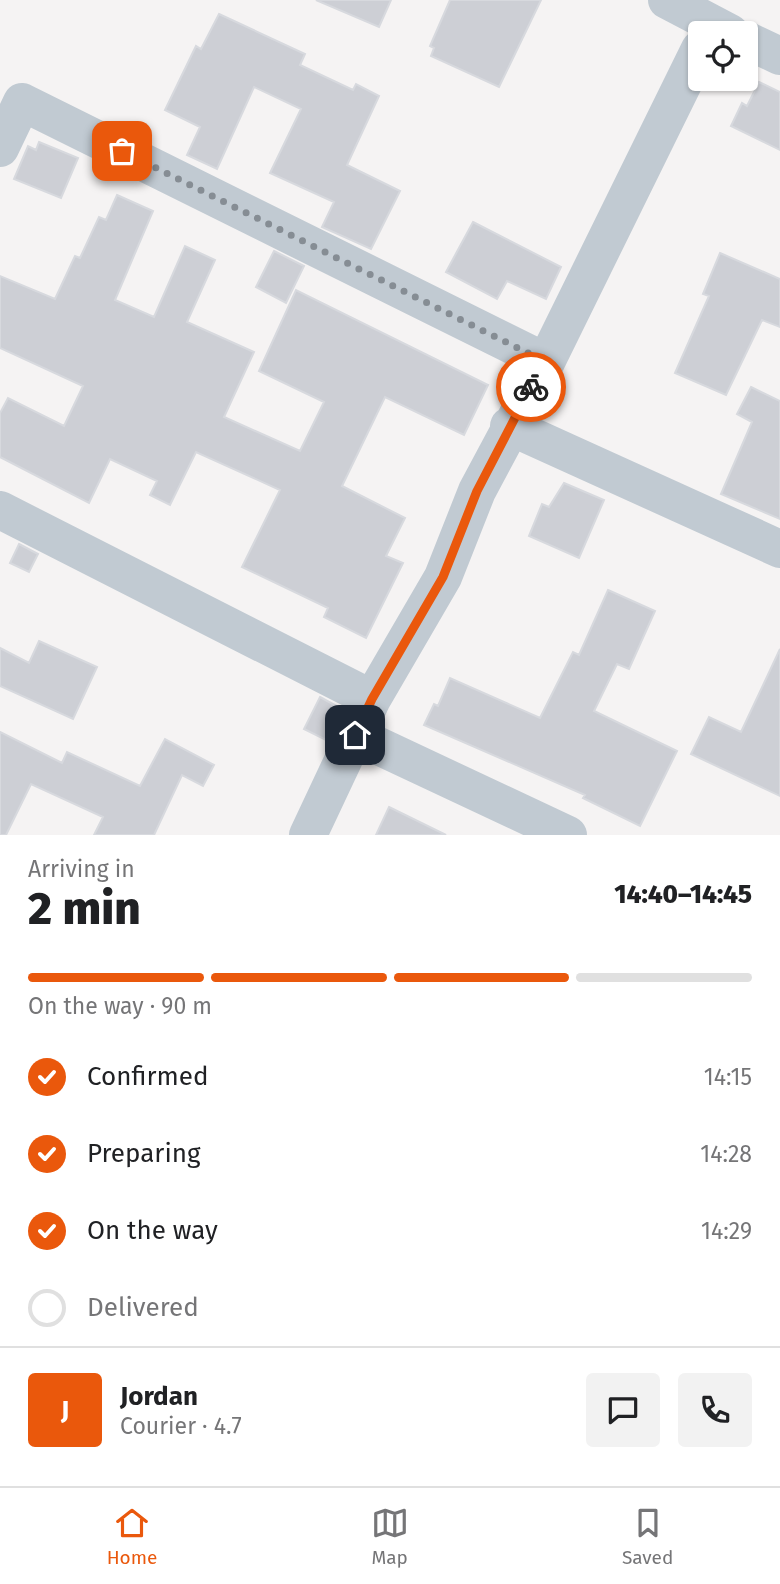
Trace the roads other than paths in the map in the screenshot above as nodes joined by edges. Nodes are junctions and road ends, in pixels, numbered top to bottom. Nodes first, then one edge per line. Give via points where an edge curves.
1 (667, 0) edge
2 (704, 21) edge
3 (758, 46) edge
4 (780, 56) edge
5 (688, 91) edge
6 (0, 148) edge
7 (546, 362) junction
8 (509, 426) junction
9 (0, 510) edge
10 (780, 550) edge
11 (372, 699) junction
12 (355, 735) junction
13 (308, 835) edge
14 (568, 835) edge

1 - 2 street
3 - 4 street
5 - 7 street
6 - 7 street via 22,102
7 - 8 street
8 - 10 street
8 - 11 street via 443,577
9 - 11 street
11 - 12 street
12 - 13 street
12 - 14 street

